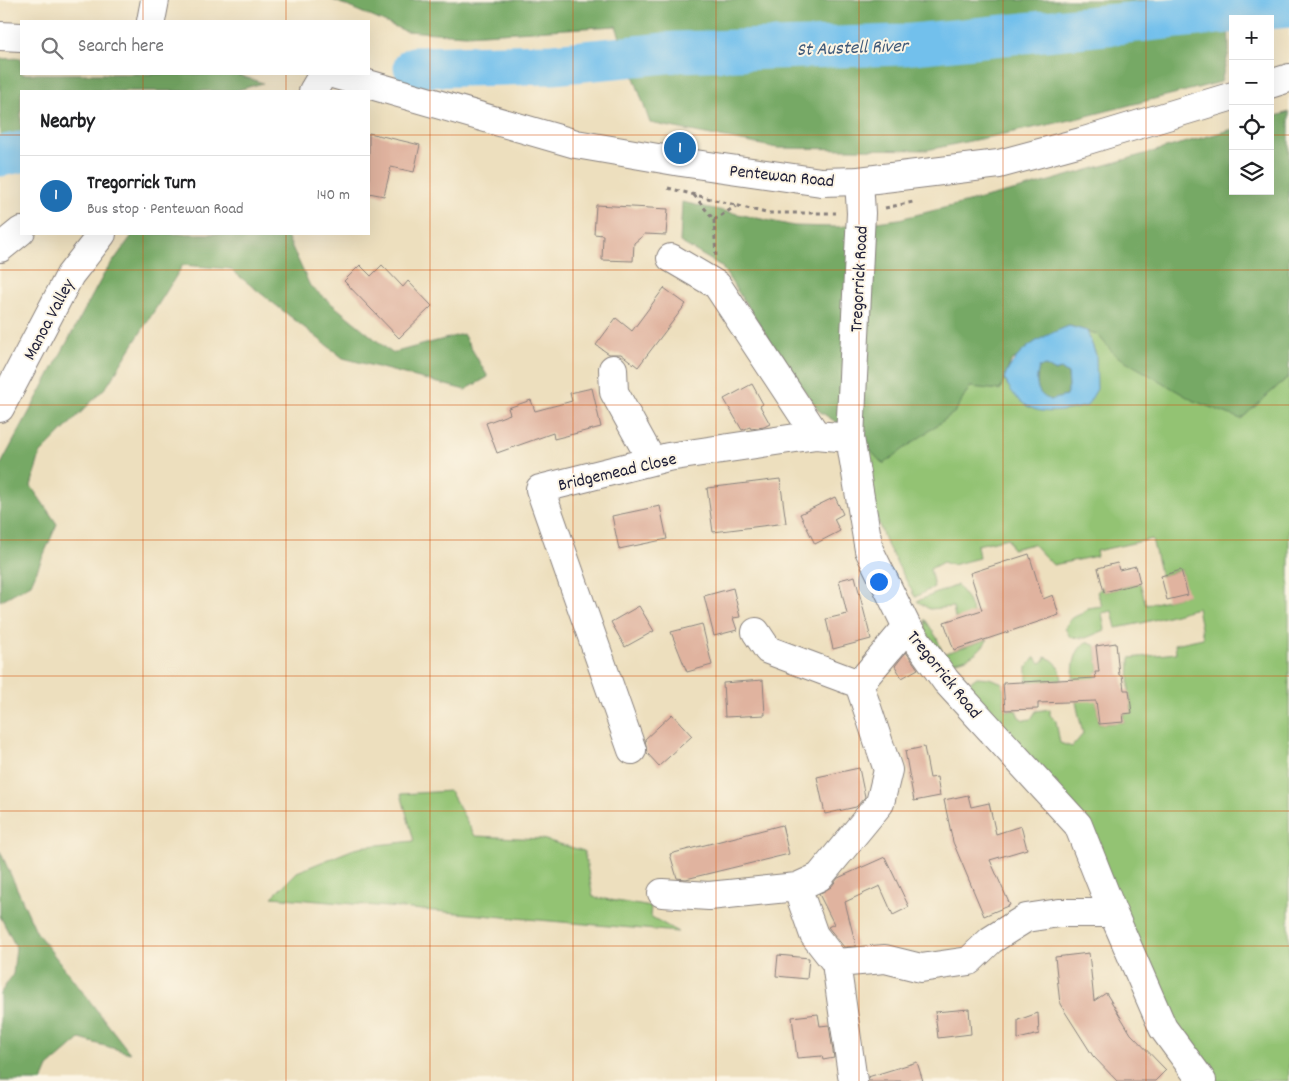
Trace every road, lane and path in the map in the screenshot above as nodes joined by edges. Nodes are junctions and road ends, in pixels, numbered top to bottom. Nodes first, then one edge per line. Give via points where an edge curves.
1 (155, 0) edge
2 (151, 20) edge
3 (0, 36) edge
4 (20, 37) edge
5 (322, 75) edge
6 (336, 75) edge
7 (1289, 78) edge
8 (1274, 83) edge
9 (314, 90) edge
10 (1229, 97) edge
11 (859, 182) junction
12 (694, 194) dead end
13 (736, 206) dead end
14 (714, 220) junction
15 (20, 232) edge
16 (101, 235) edge
17 (0, 248) edge
18 (671, 258) dead end
19 (717, 285) junction
20 (613, 369) dead end
21 (0, 408) edge
22 (816, 435) junction
23 (850, 438) junction
24 (652, 461) junction
25 (907, 627) junction
26 (756, 632) dead end
27 (859, 684) junction
28 (632, 750) dead end
29 (797, 887) junction
30 (662, 893) dead end
31 (1113, 913) junction
32 (836, 963) junction
33 (853, 1081) edge
34 (1202, 1081) edge

1 - 2 street
3 - 4 street
5 - 9 street
6 - 11 street, Pentewan Road via 576,144 812,180
7 - 8 street
10 - 11 street, Pentewan Road via 999,164
11 - 23 street, Tregorrick Road
12 - 14 path
13 - 14 path
14 - 19 path
15 - 17 street
16 - 21 street, Manoa Valley via 70,275
18 - 19 street
19 - 22 street
20 - 24 street via 614,392
22 - 23 street, Bridgemead Close
22 - 24 street, Bridgemead Close
23 - 25 street, Tregorrick Road via 869,550
24 - 28 street, Bridgemead Close via 540,490
25 - 27 street
25 - 31 street, Tregorrick Road via 946,681 1078,825
26 - 27 street via 768,650
27 - 29 street via 888,770 880,803 819,877
29 - 30 street via 709,896
29 - 32 street via 814,935
31 - 32 street via 1059,913 1026,918 991,940 970,961 921,968 884,959
31 - 34 street, Tregorrick Road via 1164,1028
32 - 33 street

